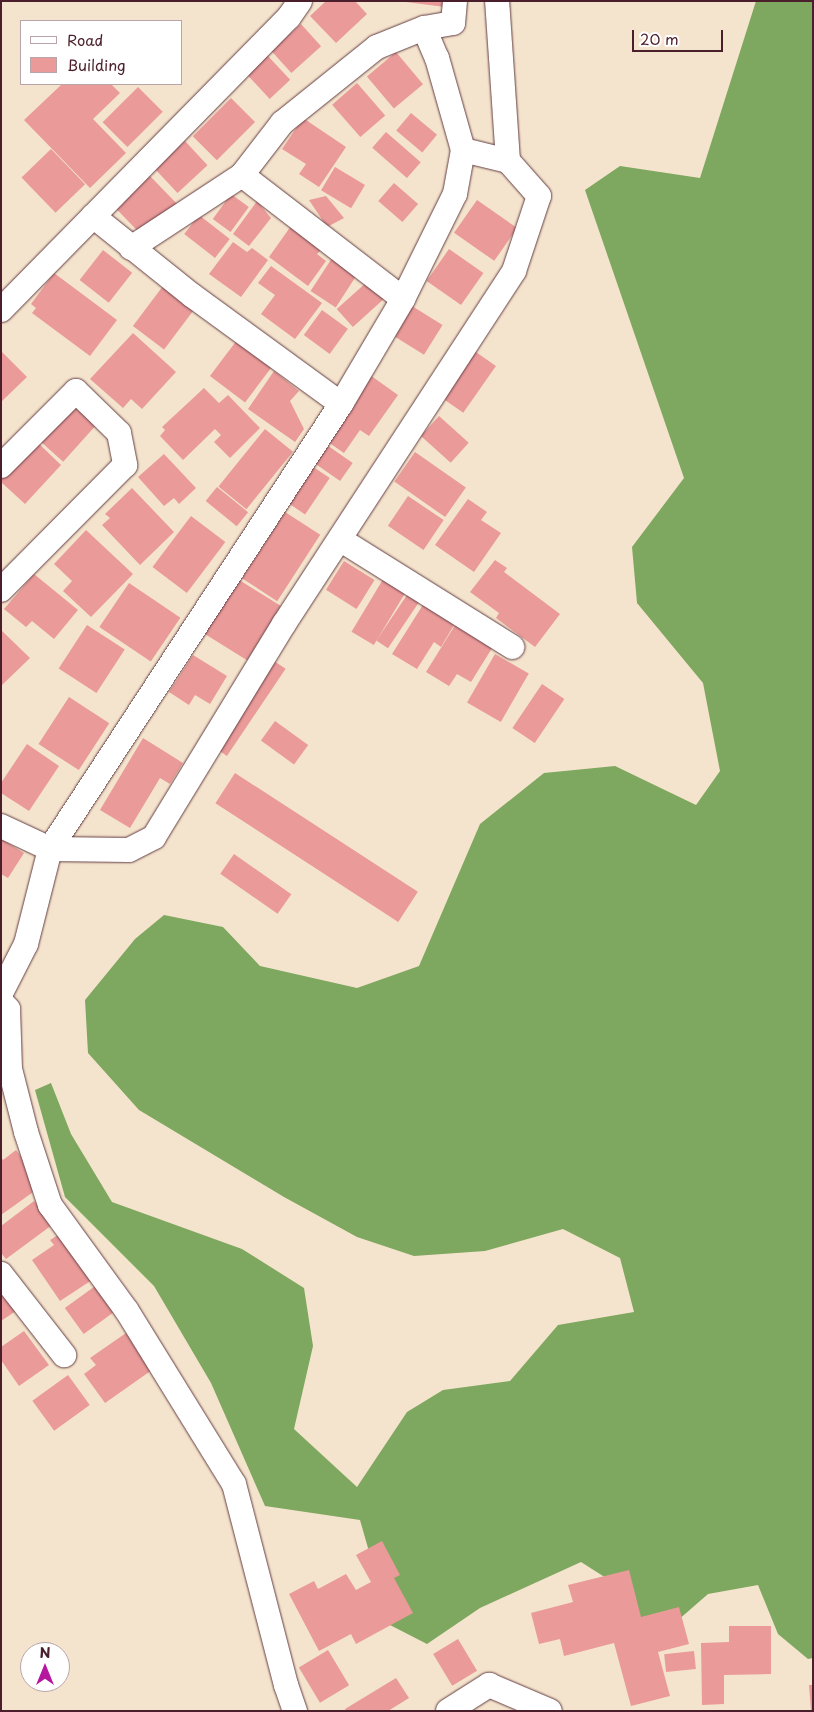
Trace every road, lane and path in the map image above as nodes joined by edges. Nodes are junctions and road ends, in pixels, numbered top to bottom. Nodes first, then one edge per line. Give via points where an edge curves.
1 (300, 1) edge
2 (455, 1) edge
3 (497, 1) edge
4 (424, 28) junction
5 (462, 150) junction
6 (508, 161) junction
7 (242, 175) junction
8 (93, 216) junction
9 (131, 248) junction
10 (403, 299) junction
11 (1, 310) edge
12 (341, 404) junction
13 (1, 466) edge
14 (341, 540) junction
15 (1, 590) edge
16 (512, 647) dead end
17 (1, 826) edge
18 (50, 849) junction
19 (1, 993) edge
20 (1, 1001) edge
21 (1, 1274) edge
22 (64, 1355) dead end
23 (295, 1711) edge
24 (448, 1711) edge
25 (550, 1711) edge

1 - 8 street via 289,17
2 - 4 street via 453,23
3 - 6 street
4 - 5 street via 437,58
4 - 7 street via 377,47 282,123
5 - 6 street
5 - 10 street via 454,194
6 - 14 street via 539,196 514,271
7 - 9 street
7 - 10 street
8 - 9 street
8 - 11 street
9 - 12 street
10 - 12 street
12 - 18 street
13 - 15 street via 76,390 119,434 124,465
14 - 16 street
14 - 18 street via 284,624 154,837 129,850
17 - 18 street
18 - 19 street via 26,944
20 - 23 street via 8,1009 10,1069 50,1205 127,1311 234,1484
21 - 22 street
24 - 25 street via 489,1685

